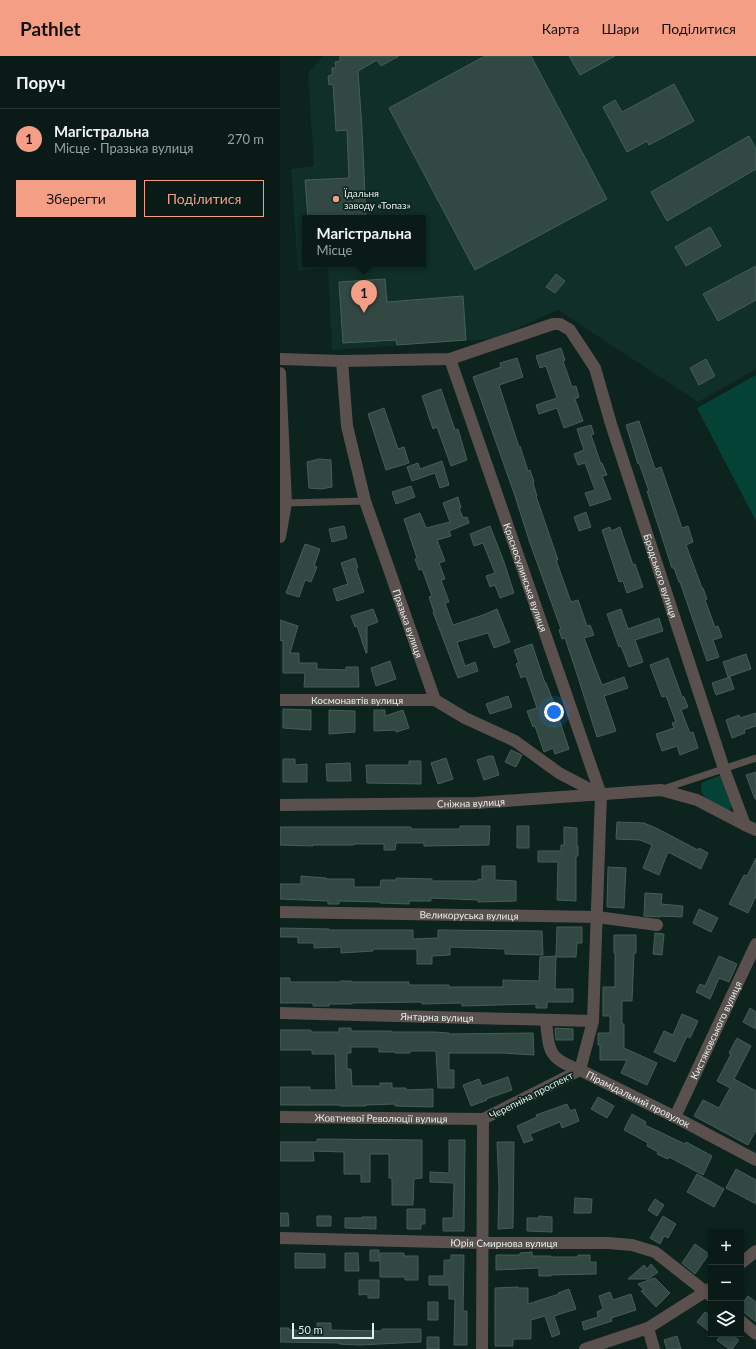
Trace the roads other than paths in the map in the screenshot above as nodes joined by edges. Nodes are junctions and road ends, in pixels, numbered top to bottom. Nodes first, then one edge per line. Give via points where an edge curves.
1 (280, 359) edge
2 (450, 359) junction
3 (342, 361) junction
4 (280, 373) edge
5 (365, 500) junction
6 (286, 503) junction
7 (281, 531) edge
8 (280, 700) edge
9 (435, 700) junction
10 (756, 758) edge
11 (724, 769) junction
12 (661, 790) junction
13 (601, 795) junction
14 (280, 805) edge
15 (750, 827) edge
16 (280, 912) edge
17 (597, 917) junction
18 (657, 925) dead end
19 (756, 944) edge
20 (280, 1012) edge
21 (546, 1020) junction
22 (593, 1021) junction
23 (580, 1070) junction
24 (280, 1117) edge
25 (675, 1117) junction
26 (483, 1119) junction
27 (756, 1160) edge
28 (280, 1238) edge
29 (482, 1243) junction
30 (756, 1251) edge
31 (744, 1261) edge
32 (708, 1291) edge
33 (708, 1293) edge
34 (744, 1324) edge
35 (648, 1328) junction
36 (756, 1334) edge
37 (482, 1349) edge
38 (585, 1349) edge
39 (654, 1349) edge

1 - 3 street
2 - 3 street
2 - 11 street, Бродського вулиця via 553,324 560,324 570,330 595,368 610,424
2 - 13 street, Красносулинська вулиця
3 - 5 street, Празька вулиця via 346,426
4 - 6 street
5 - 6 lane
5 - 9 street, Празька вулиця
6 - 7 street
8 - 9 street, Космонавтів вулиця
9 - 13 street via 465,718 515,741 559,772
10 - 11 lane, Сніжна вулиця
11 - 12 lane, Сніжна вулиця
11 - 15 street, Бродського вулиця
12 - 13 street, Сніжна вулиця
12 - 15 street, Сніжна вулиця via 697,800
13 - 14 street, Сніжна вулиця via 476,803
13 - 17 street, Черепніна проспект
16 - 17 street, Великоруська вулиця
17 - 18 street, Великоруська вулиця
17 - 22 street, Черепніна проспект
19 - 25 street, Кистяковського вулиця
20 - 21 street, Янтарна вулиця
21 - 22 street, Янтарна вулиця
21 - 23 street, Пірамідальний провулок via 548,1046 555,1058
22 - 23 street, Черепніна проспект
23 - 25 street, Пірамідальний провулок
23 - 26 street, Черепніна проспект
24 - 26 street, Жовтневої Революції вулиця
25 - 27 street, Пірамідальний провулок
26 - 29 street, Черепніна проспект
28 - 29 street, Юрія Смирнова вулиця
29 - 32 street, Юрія Смирнова вулиця via 632,1245 655,1252
29 - 37 street, Черепніна проспект
30 - 31 street
33 - 35 street
34 - 36 street
35 - 38 street
35 - 39 street

